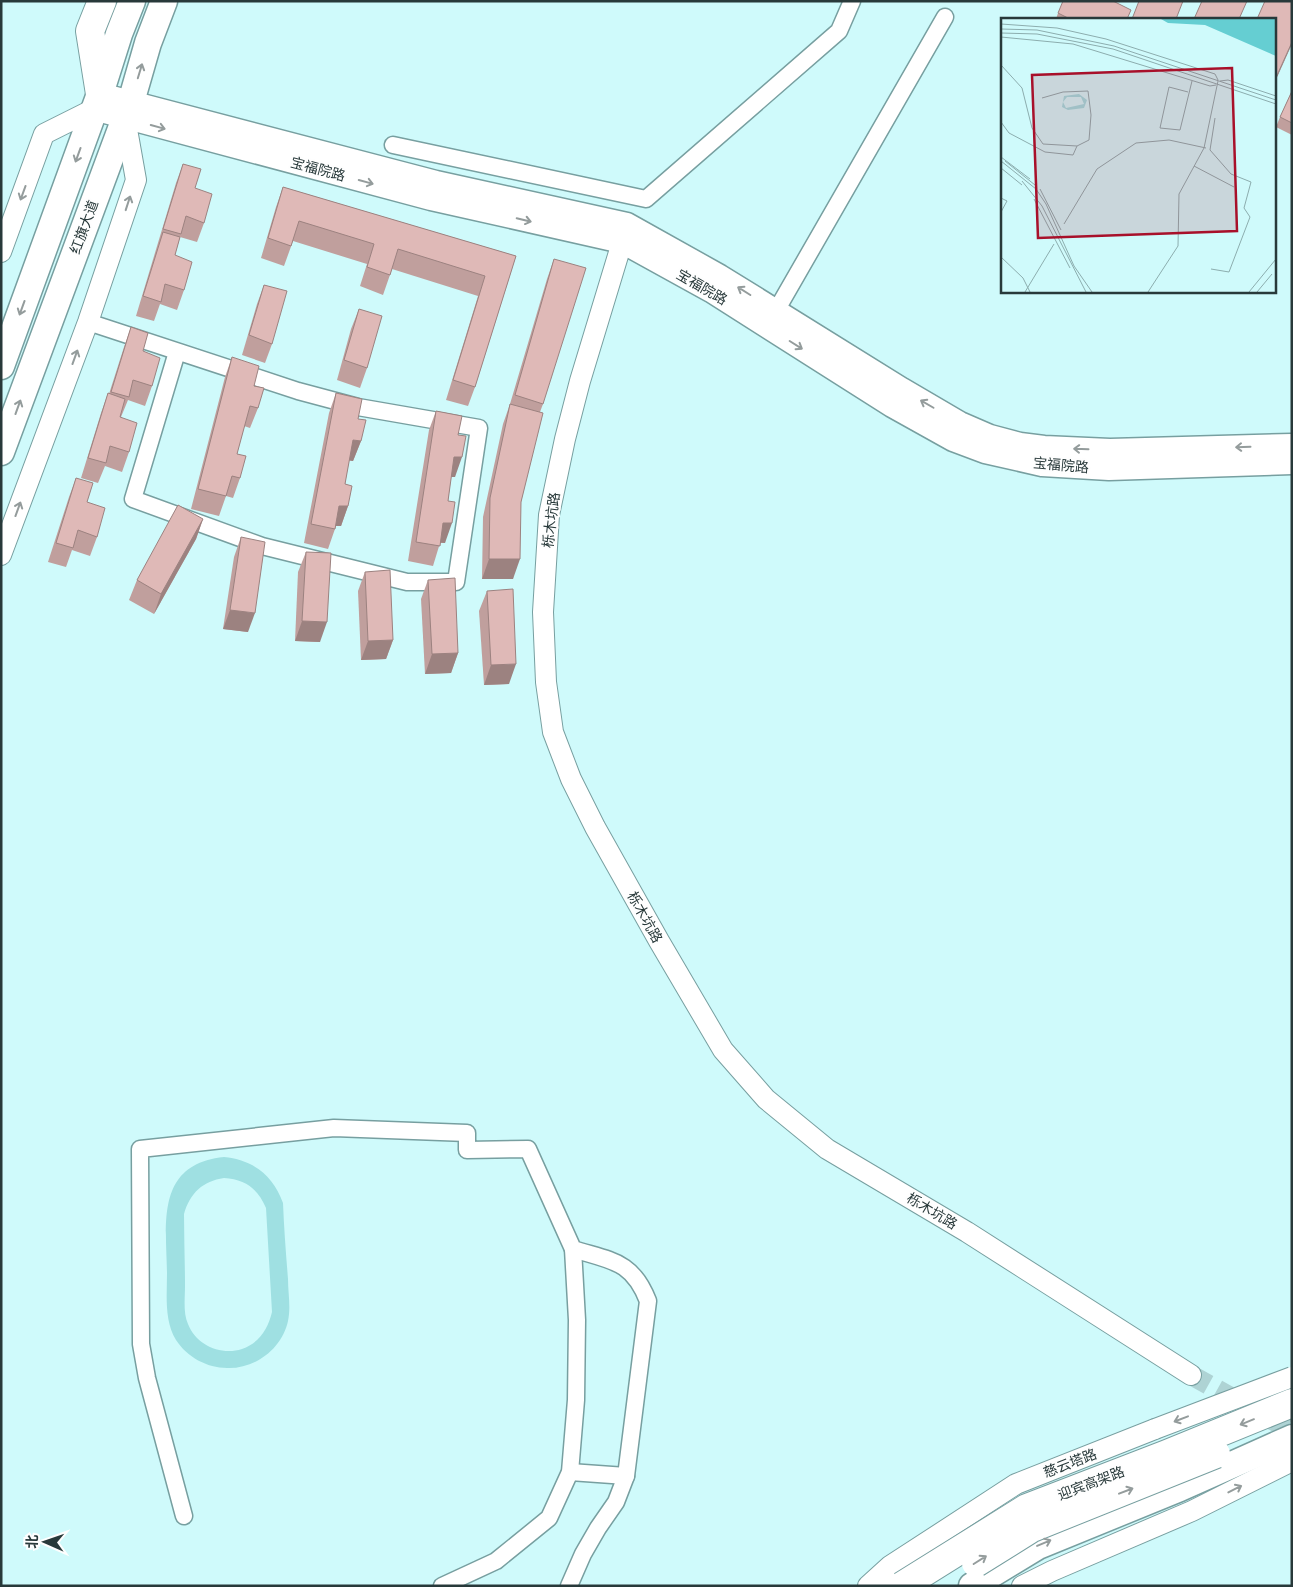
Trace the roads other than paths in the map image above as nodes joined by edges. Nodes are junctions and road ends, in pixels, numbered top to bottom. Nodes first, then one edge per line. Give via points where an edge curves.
1 (102, 1) edge
2 (132, 1) edge
3 (164, 1) edge
4 (852, 1) edge
5 (945, 17) dead end
6 (97, 101) junction
7 (128, 110) junction
8 (393, 145) dead end
9 (625, 233) junction
10 (1, 252) edge
11 (772, 319) junction
12 (88, 322) junction
13 (177, 352) junction
14 (1, 366) edge
15 (1292, 445) edge
16 (1, 452) edge
17 (1292, 463) edge
18 (1, 555) edge
19 (572, 1249) junction
20 (1190, 1375) tunnel mouth
21 (1292, 1377) edge
22 (1292, 1403) edge
23 (1292, 1421) edge
24 (1159, 1436) junction
25 (1292, 1438) edge
26 (1292, 1461) edge
27 (570, 1472) junction
28 (626, 1476) junction
29 (1186, 1500) junction
30 (184, 1516) dead end
31 (442, 1586) edge
32 (569, 1586) edge
33 (868, 1586) edge
34 (883, 1586) edge
35 (902, 1586) edge
36 (938, 1586) edge
37 (972, 1586) edge
38 (1022, 1586) edge

1 - 6 highway via 90,31
2 - 6 main road
7 -> 3 main road, 红旗大道
4 - 8 street via 839,32 646,198
5 - 11 street
6 - 7 main road, 宝福院路
6 -> 10 street via 44,134
6 -> 14 main road
7 - 9 main road, 宝福院路 via 431,199
12 -> 7 street via 136,180
16 -> 7 main road, 红旗大道
9 - 11 main road, 宝福院路 via 711,291
9 - 20 street, 栎木坑路 via 580,381 549,515 543,612 546,682 553,732 571,779 659,941 719,1042 766,1099 827,1149 967,1232
15 -> 11 main road, 宝福院路 via 1110,450 1020,444 960,423
11 -> 17 main road, 宝福院路 via 892,406 953,440 985,452 1042,465 1109,470
12 - 13 street
18 -> 12 street
13 - 13 street via 358,407 479,428 456,582 407,582 262,546 133,499
19 - 27 street via 577,1320 576,1400
19 - 28 street via 629,1269 642,1285 648,1302
19 - 30 street via 528,1149 467,1150 467,1133 334,1128 140,1149 141,1344
21 -> 24 street, 慈云塔路, bridge
22 -> 35 highway, 迎宾高架路, bridge via 1027,1508
36 -> 23 highway, 迎宾高架路, bridge via 1032,1528
24 - 33 street, 慈云塔路 via 1016,1484 890,1566
24 - 34 main road, 慈云塔路 via 1022,1495
25 - 29 main road
29 -> 26 street
27 - 28 street
27 - 31 street via 549,1518 496,1561
28 - 32 street via 616,1502 583,1554
37 -> 29 main road via 1038,1546
29 - 38 street

